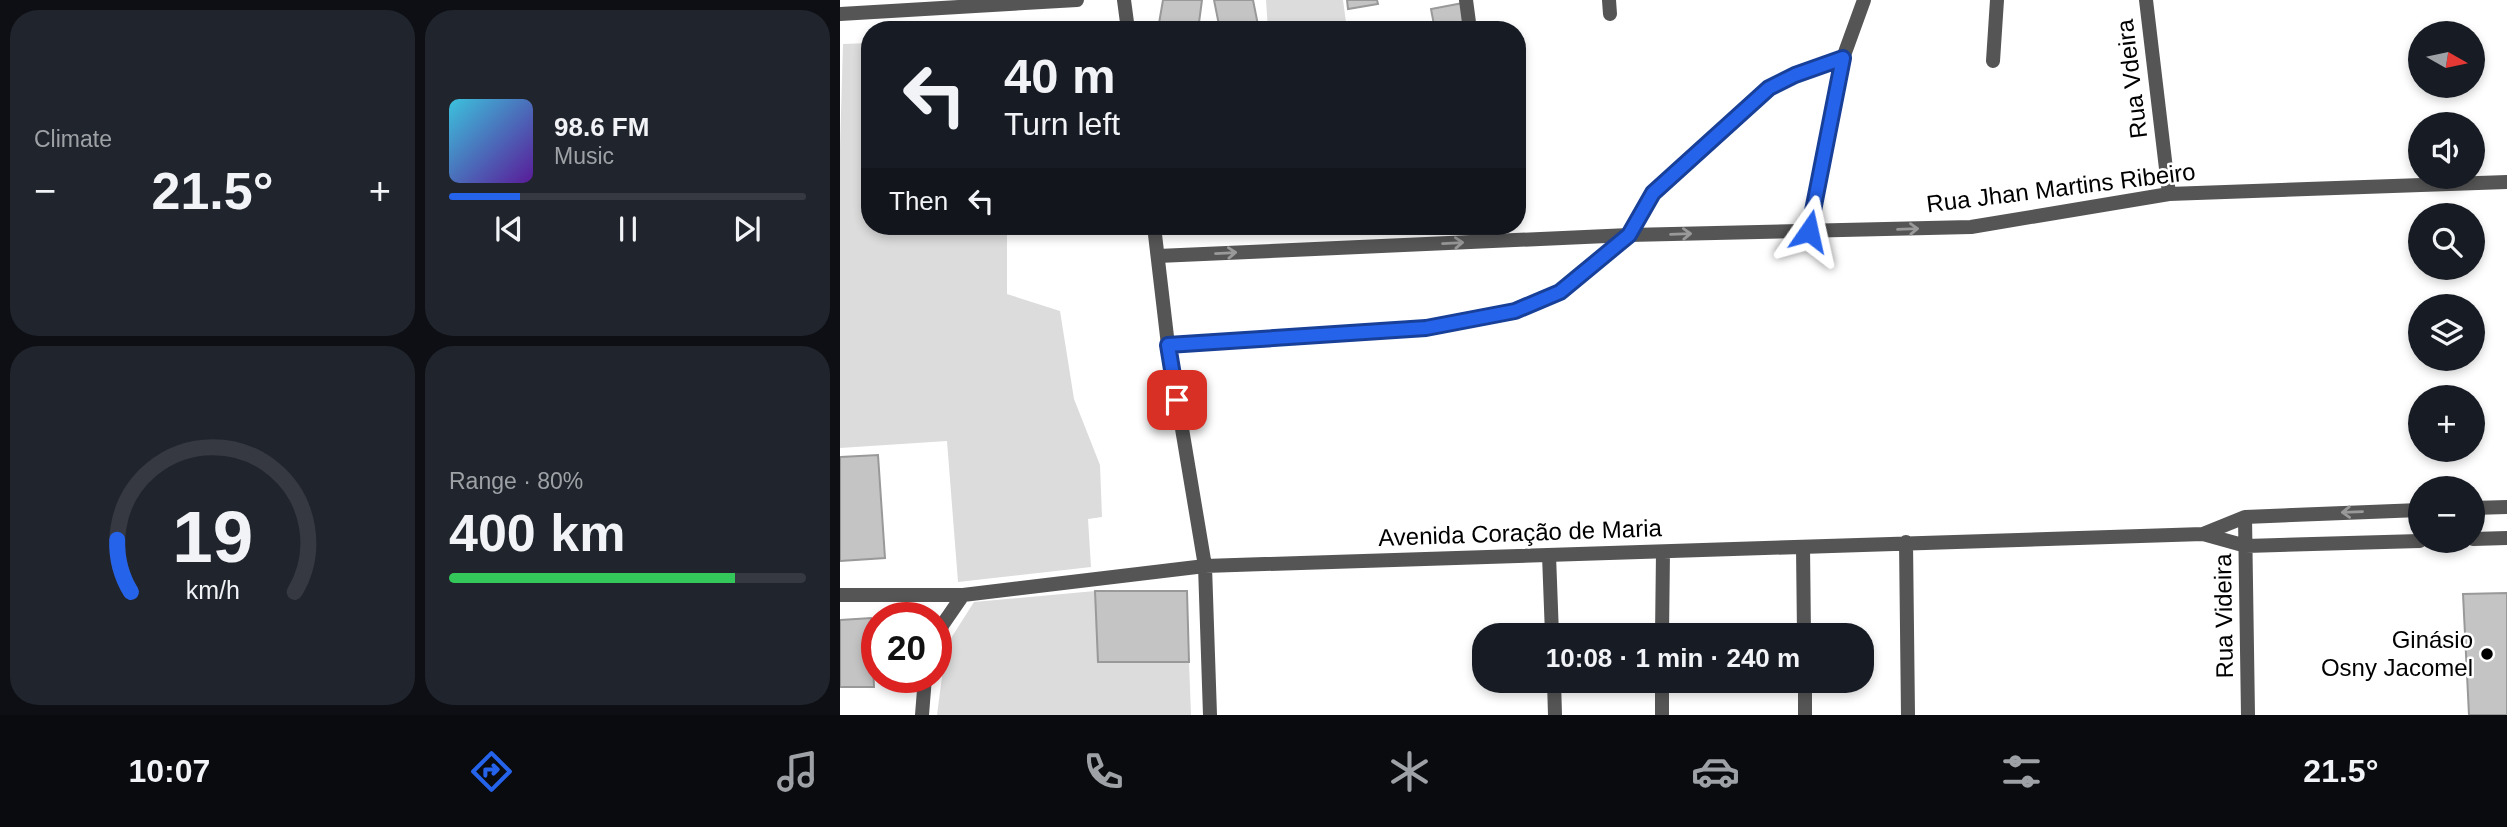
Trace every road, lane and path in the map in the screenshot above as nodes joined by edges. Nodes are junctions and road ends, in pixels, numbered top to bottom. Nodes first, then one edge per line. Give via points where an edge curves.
1 (1077, 0) edge
2 (1124, 0) edge
3 (1466, 0) edge
4 (1864, 0) edge
5 (1997, 0) edge
6 (2146, 0) edge
7 (840, 14) edge
8 (1127, 21) edge
9 (1470, 21) edge
10 (1843, 58) junction
11 (1993, 61) dead end
12 (2507, 182) edge
13 (2169, 194) junction
14 (1809, 231) junction
15 (1155, 235) edge
16 (1629, 235) junction
17 (1158, 256) junction
18 (1168, 345) junction
19 (2507, 508) edge
20 (2485, 509) edge
21 (2408, 510) edge
22 (2245, 517) junction
23 (2203, 534) junction
24 (2507, 538) edge
25 (2485, 539) edge
26 (2408, 541) edge
27 (1906, 542) junction
28 (2246, 546) junction
29 (1803, 547) junction
30 (1662, 552) junction
31 (1549, 555) junction
32 (1205, 566) junction
33 (963, 595) junction
34 (840, 596) edge
35 (952, 611) edge
36 (1552, 623) edge
37 (1662, 623) edge
38 (1804, 623) edge
39 (924, 693) edge
40 (1554, 693) edge
41 (1662, 693) edge
42 (1805, 693) edge
43 (922, 715) edge
44 (1210, 715) edge
45 (1555, 715) edge
46 (1662, 715) edge
47 (1805, 715) edge
48 (1908, 715) edge
49 (2248, 715) edge

1 - 7 street
2 - 8 street
3 - 9 street
4 - 10 street
5 - 11 street
6 - 13 street, Rua Vdeira
10 - 14 street
10 - 16 street via 1769,88 1653,193
12 - 13 street, Rua Jhan Martins Ribeiro
14 -> 13 street, Rua Jhan Martins Ribeiro via 1971,227
16 -> 14 street, Rua Jhan Martins Ribeiro
15 - 17 street
17 -> 16 street, Rua Jhan Martins Ribeiro
16 - 18 street via 1560,292 1515,311 1426,328
17 - 18 street
18 - 32 street
19 - 20 street
21 -> 22 street, Avenida Coração de Maria
22 - 23 street, Avenida Coração de Maria
22 - 28 street, Rua Videira
23 - 27 street, Avenida Coração de Maria
23 - 28 street, Avenida Coração de Maria
24 - 25 street
26 - 28 street, Avenida Coração de Maria
27 - 29 street, Avenida Coração de Maria
27 - 48 street
28 - 49 street, Rua Videira
29 - 30 street, Avenida Coração de Maria
29 - 38 street
30 - 31 street, Avenida Coração de Maria
30 - 37 street
31 - 32 street, Avenida Coração de Maria
31 - 36 street
32 - 33 street, Avenida Coração de Maria
32 - 44 street
33 - 34 street, Avenida Coração de Maria
33 - 35 street
39 - 43 street
40 - 45 street
41 - 46 street
42 - 47 street

